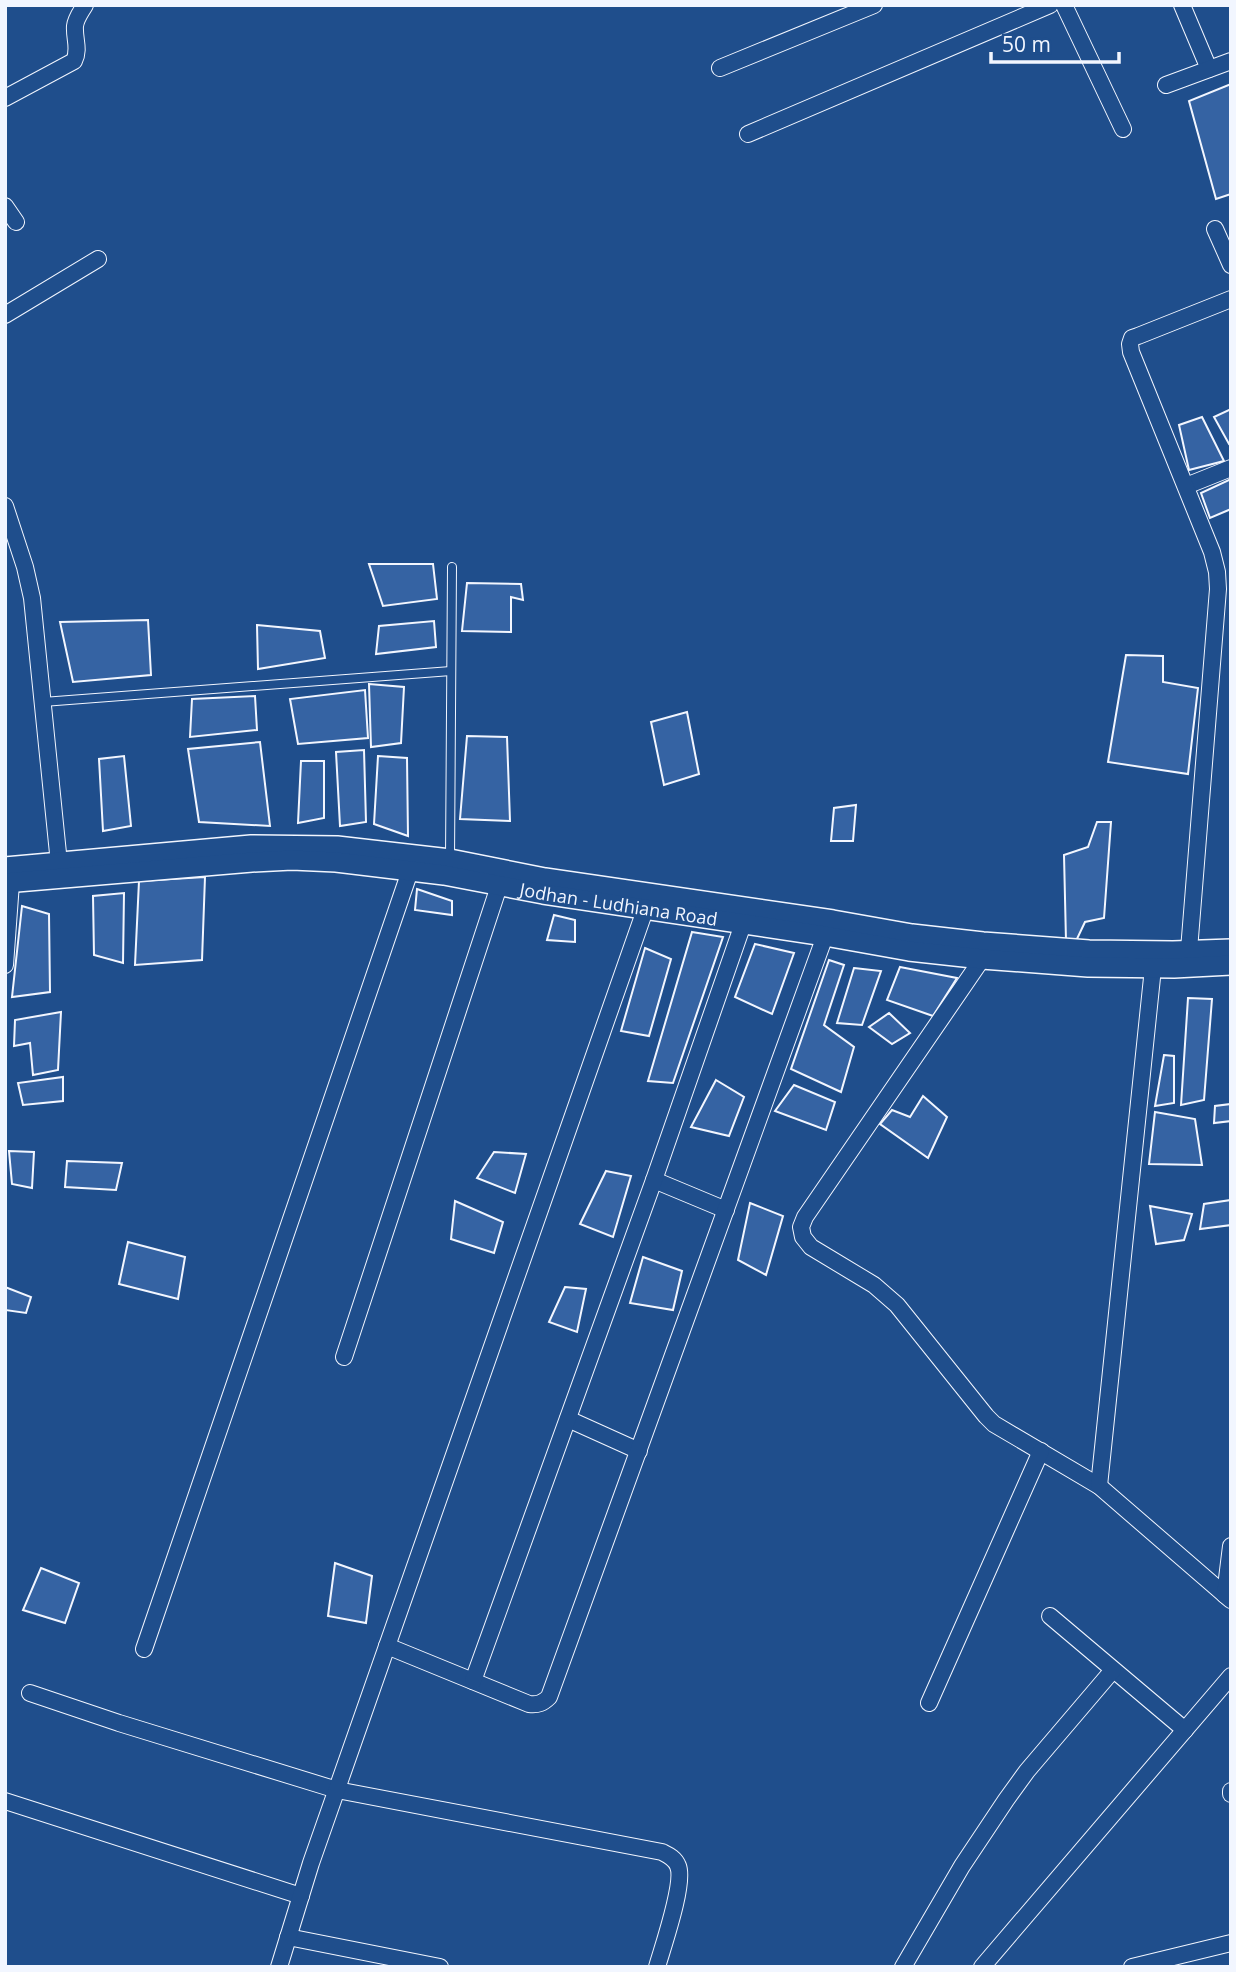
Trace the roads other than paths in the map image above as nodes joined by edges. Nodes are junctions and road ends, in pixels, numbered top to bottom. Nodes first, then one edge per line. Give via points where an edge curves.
1 (85, 5) edge
2 (874, 5) edge
3 (1050, 5) edge
4 (1064, 5) edge
5 (1182, 5) edge
6 (1231, 61) edge
7 (720, 68) dead end
8 (1209, 69) junction
9 (1166, 85) dead end
10 (5, 98) edge
11 (1123, 129) dead end
12 (748, 134) dead end
13 (5, 206) edge
14 (16, 222) dead end
15 (1215, 229) dead end
16 (98, 259) dead end
17 (1231, 265) edge
18 (1231, 299) edge
19 (5, 315) edge
20 (1231, 468) edge
21 (1186, 486) junction
22 (5, 506) edge
23 (452, 567) dead end
24 (452, 671) junction
25 (43, 702) junction
26 (450, 859) junction
27 (60, 871) junction
28 (411, 871) junction
29 (7, 877) edge
30 (499, 886) junction
31 (645, 910) junction
32 (743, 924) junction
33 (825, 936) junction
34 (1231, 949) edge
35 (1189, 950) junction
36 (982, 959) junction
37 (5, 964) edge
38 (1231, 965) edge
39 (1153, 968) junction
40 (654, 1180) junction
41 (726, 1210) junction
42 (344, 1357) dead end
43 (568, 1419) junction
44 (639, 1451) junction
45 (1041, 1451) junction
46 (1099, 1486) junction
47 (1231, 1546) edge
48 (1228, 1598) edge
49 (1050, 1616) dead end
50 (387, 1646) junction
51 (144, 1649) dead end
52 (1113, 1670) junction
53 (1231, 1676) edge
54 (473, 1681) junction
55 (30, 1693) dead end
56 (929, 1703) dead end
57 (1185, 1730) junction
58 (337, 1790) junction
59 (5, 1801) edge
60 (300, 1896) junction
61 (288, 1937) junction
62 (1231, 1942) edge
63 (279, 1967) edge
64 (440, 1967) edge
65 (657, 1967) edge
66 (903, 1967) edge
67 (982, 1967) edge
68 (1132, 1967) edge

1 - 10 street via 76,22 74,61
2 - 7 street
3 - 12 street
4 - 11 street
5 - 8 street
6 - 8 street
8 - 9 street
13 - 14 street
15 - 17 street
16 - 19 street
18 - 21 street via 1132,338 1130,344
20 - 21 street
21 - 35 street via 1212,552 1218,589
22 - 25 street via 32,598
23 - 24 lane
24 - 25 lane
24 - 26 lane
25 - 27 street
26 - 27 street, Jodhan - Ludhiana Road via 337,846 251,845
26 - 35 street, Jodhan - Ludhiana Road via 545,878 912,934 1089,950
27 - 28 street, Jodhan - Ludhiana Road via 292,860
27 - 29 street, Jodhan - Ludhiana Road
28 - 30 street, Jodhan - Ludhiana Road
28 - 51 street
29 - 37 street
30 - 31 street, Jodhan - Ludhiana Road
30 - 42 street
31 - 32 street, Jodhan - Ludhiana Road
31 - 50 street
32 - 33 street, Jodhan - Ludhiana Road
32 - 40 street
33 - 36 street, Jodhan - Ludhiana Road
33 - 41 street
34 - 35 street, Jodhan - Ludhiana Road
36 - 39 street, Jodhan - Ludhiana Road
36 - 45 street via 801,1227 811,1247 874,1285 906,1314 986,1416
38 - 39 street, Jodhan - Ludhiana Road
39 - 46 street
40 - 41 street
40 - 43 street
41 - 44 street
43 - 44 street
43 - 54 street
44 - 54 street via 549,1697 537,1705 529,1704
45 - 46 street
45 - 56 street
46 - 48 street
47 - 48 street
49 - 52 street
50 - 54 street
50 - 58 street
52 - 57 street
52 - 66 street via 999,1810
53 - 57 street
55 - 58 street
57 - 67 street
58 - 60 street
58 - 65 street via 662,1852 673,1858 679,1867 679,1885
59 - 60 street
60 - 61 street
61 - 63 street
61 - 64 street
62 - 68 street

